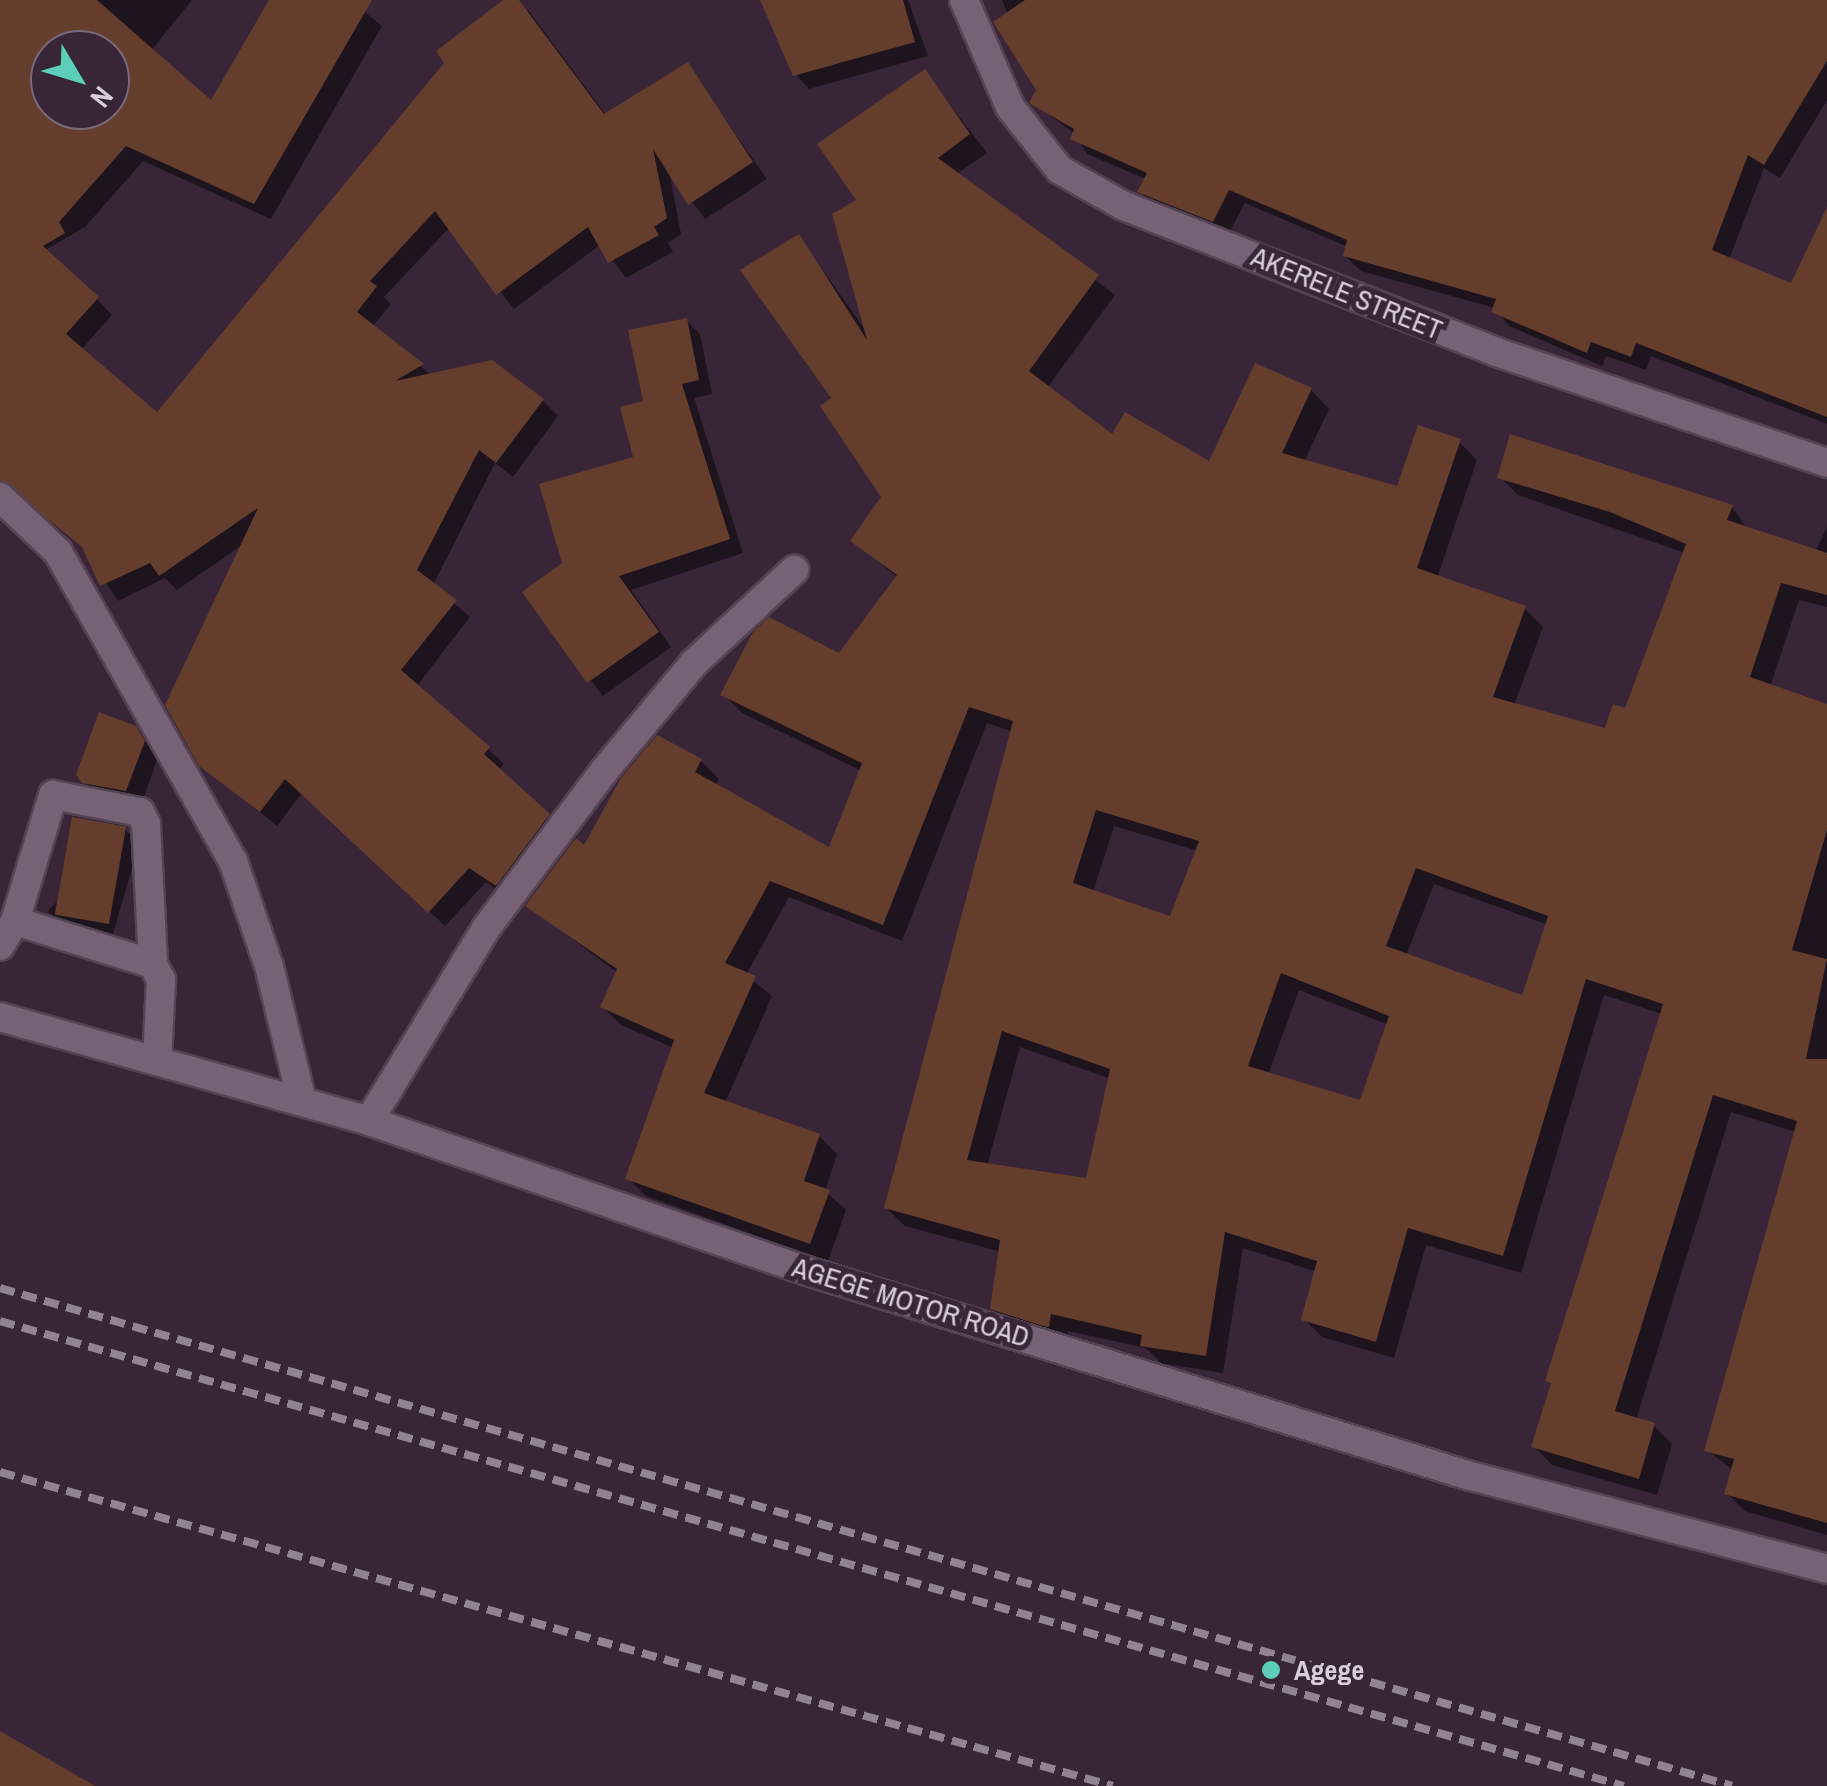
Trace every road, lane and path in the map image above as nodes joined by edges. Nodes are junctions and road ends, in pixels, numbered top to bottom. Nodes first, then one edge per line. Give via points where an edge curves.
1 (964, 0) edge
2 (1827, 462) edge
3 (0, 497) edge
4 (794, 570) dead end
5 (15, 921) junction
6 (0, 946) edge
7 (153, 964) junction
8 (0, 1017) edge
9 (157, 1060) junction
10 (302, 1101) junction
11 (369, 1122) junction
12 (1827, 1568) edge

1 - 2 street, AKERELE STREET via 1010,106 1060,170 1124,206 1496,352
3 - 10 street via 58,552 233,861 269,966
4 - 11 street via 694,663 604,771 487,926
5 - 6 street
5 - 7 street
5 - 7 street via 53,795 140,812
7 - 9 street via 160,980
8 - 9 street, AGEGE MOTOR ROAD
9 - 10 street, AGEGE MOTOR ROAD
10 - 11 street, AGEGE MOTOR ROAD
11 - 12 street, AGEGE MOTOR ROAD via 807,1270 1468,1475

